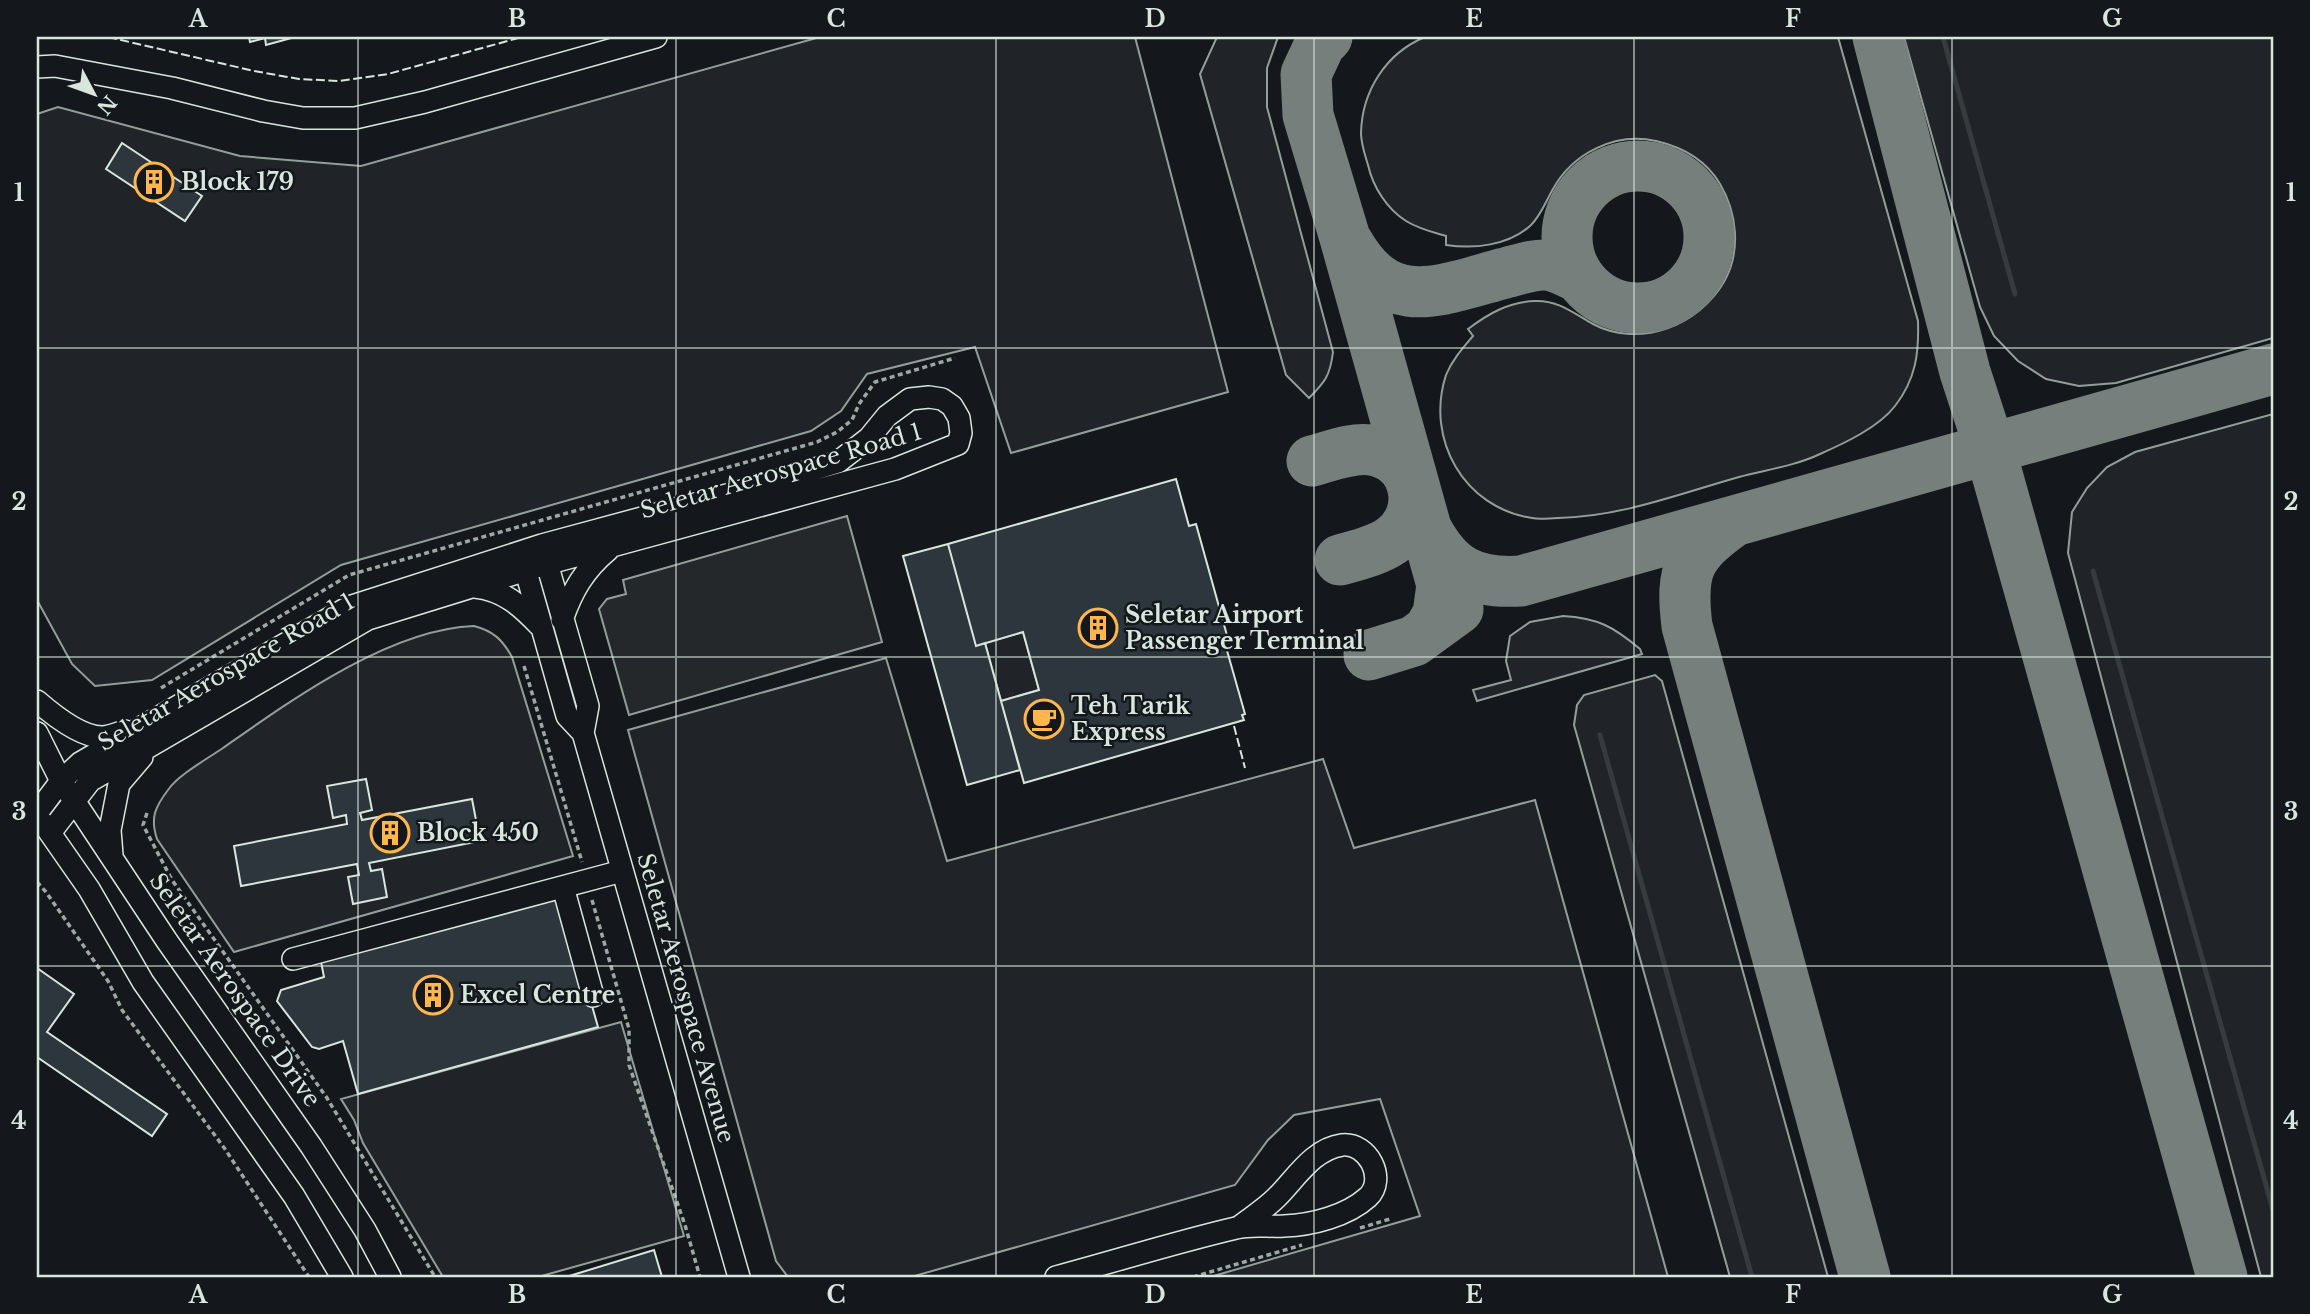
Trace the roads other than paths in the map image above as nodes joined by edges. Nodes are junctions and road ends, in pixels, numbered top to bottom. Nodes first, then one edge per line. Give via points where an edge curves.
1 (656, 37) edge
2 (37, 67) edge
3 (752, 498) junction
4 (612, 547) junction
5 (544, 555) junction
6 (523, 562) junction
7 (473, 587) junction
8 (552, 623) junction
9 (37, 701) edge
10 (37, 733) edge
11 (149, 733) junction
12 (61, 781) junction
13 (74, 800) junction
14 (37, 814) edge
15 (43, 835) edge
16 (113, 859) junction
17 (622, 871) junction
18 (563, 887) junction
19 (293, 959) dead end
20 (593, 996) dead end
21 (1239, 1227) junction
22 (342, 1277) edge
23 (390, 1277) edge
24 (739, 1277) edge
25 (1056, 1277) edge

1 - 2 street via 355,118 303,118 68,68
3 - 3 street, Seletar Aerospace Road 1 via 838,462 910,398 942,399 959,418 958,443 944,450 895,468
3 - 4 street, Seletar Aerospace Road 1
3 - 5 street, Seletar Aerospace Road 1
4 - 5 street, Seletar Aerospace Road 1
4 - 8 street via 581,578
5 - 6 street, Seletar Aerospace Road 1
5 - 8 street, Seletar Aerospace Avenue
6 - 7 street, Seletar Aerospace Road 1
6 - 8 street, Seletar Aerospace Avenue
6 - 11 street, Seletar Aerospace Road 1 via 349,607
7 - 8 street via 492,589
7 - 11 street, Seletar Aerospace Road 1 via 368,619
8 - 17 street, Seletar Aerospace Avenue via 588,706 583,733
9 - 11 street via 85,733 103,737
10 - 12 street, Seletar Aerospace Drive
11 - 12 street, Seletar Aerospace Road 1 via 80,763
11 - 13 street, Seletar Aerospace Road 1 via 90,781
11 - 16 street via 119,784 110,830
12 - 13 street, Seletar Aerospace Drive
12 - 14 street, Seletar Aerospace Road 1
13 - 15 street, Seletar Aerospace Road 1
13 - 16 street, Seletar Aerospace Drive
14 - 15 street
15 - 22 street via 89,889 143,982 294,1196
16 - 23 street, Seletar Aerospace Drive via 311,1146
17 - 18 street
17 - 24 street, Seletar Aerospace Avenue
18 - 19 street
18 - 20 street
21 - 21 street via 1320,1154 1344,1145 1360,1150 1374,1163 1377,1177 1371,1194 1355,1208 1308,1223
21 - 25 street

